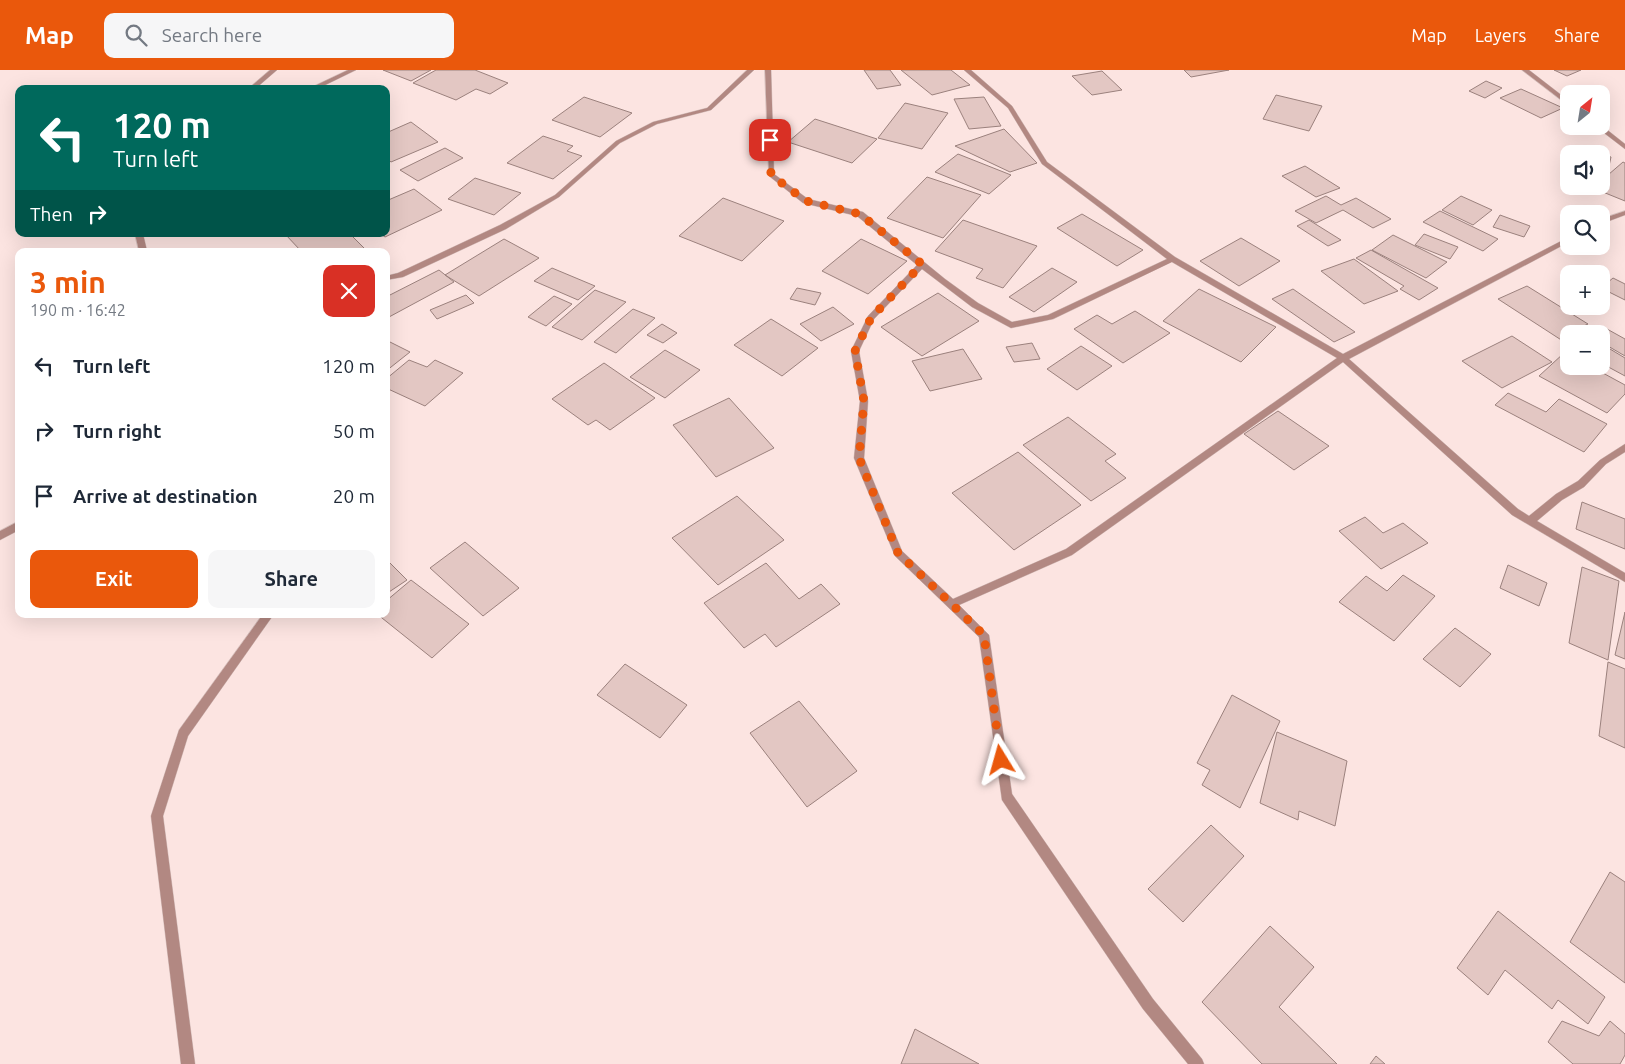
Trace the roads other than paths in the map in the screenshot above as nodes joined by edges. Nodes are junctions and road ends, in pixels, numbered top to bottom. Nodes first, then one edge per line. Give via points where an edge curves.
1 (274, 70) edge
2 (353, 70) edge
3 (751, 70) edge
4 (768, 70) edge
5 (967, 70) edge
6 (1525, 70) edge
7 (256, 85) edge
8 (320, 85) edge
9 (1560, 97) edge
10 (1610, 135) edge
11 (1625, 147) edge
12 (1625, 213) edge
13 (1610, 218) edge
14 (1560, 245) edge
15 (1172, 259) junction
16 (922, 264) junction
17 (390, 277) edge
18 (1343, 358) junction
19 (1625, 447) edge
20 (1530, 521) junction
21 (15, 527) edge
22 (0, 536) edge
23 (1625, 578) edge
24 (951, 604) junction
25 (266, 618) edge
26 (188, 1064) edge
27 (1197, 1064) edge

1 - 7 street
2 - 8 street
3 - 17 street via 709,109 655,124 618,142 557,196 542,205 503,227
4 - 16 street via 771,175 806,201 860,214
5 - 15 street via 1010,107 1044,163
6 - 9 street
10 - 11 street
12 - 13 street
14 - 18 street
15 - 16 street via 1050,317 1011,325 975,305
15 - 18 street
16 - 24 street via 871,318 855,351 864,401 859,458 898,553
18 - 20 street via 1515,512
18 - 24 street via 1068,552
19 - 20 street
20 - 23 street
21 - 22 street
24 - 27 street via 984,635 1006,796 1148,1004
25 - 26 street via 183,734 157,816

